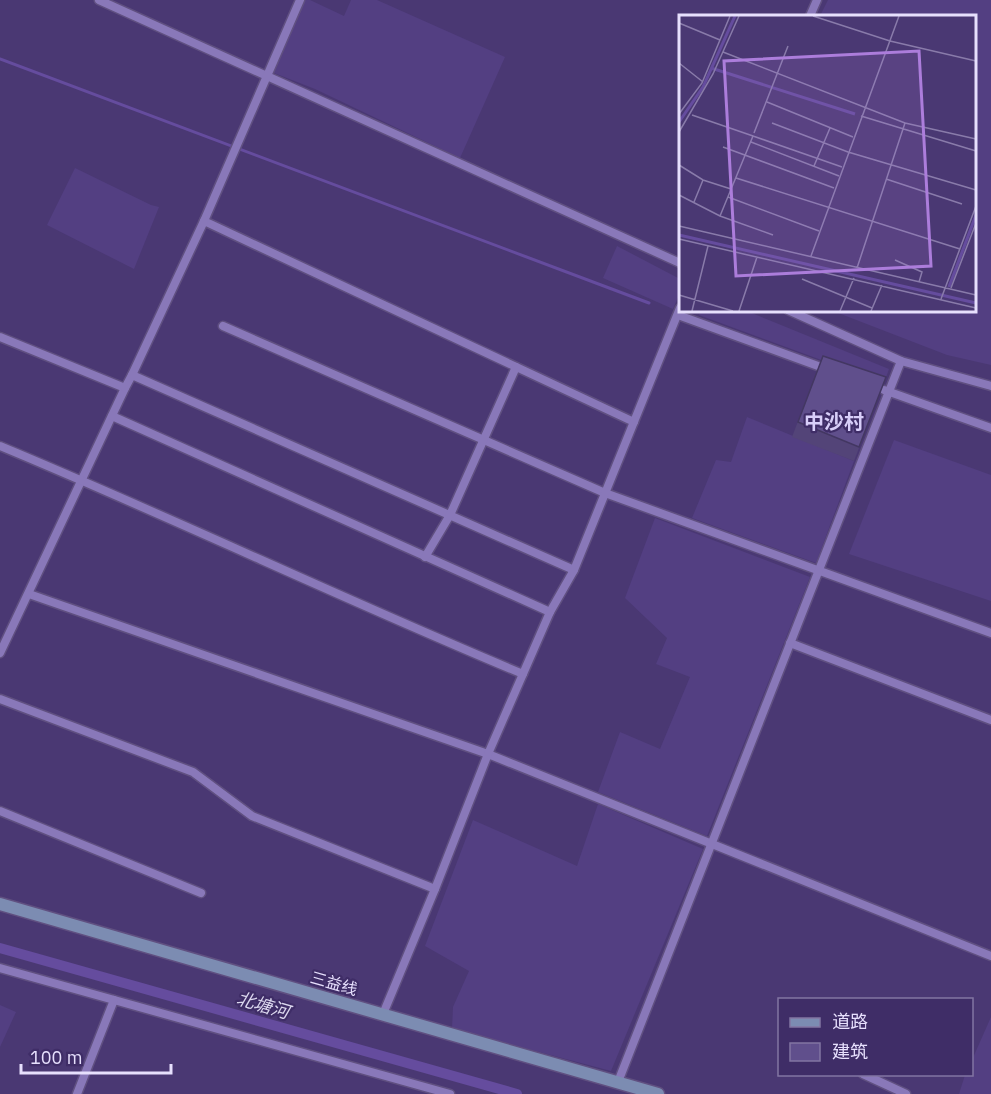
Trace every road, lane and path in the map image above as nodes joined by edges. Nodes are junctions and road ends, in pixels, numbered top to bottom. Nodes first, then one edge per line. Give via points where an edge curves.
1 (99, 0) edge
2 (300, 0) edge
3 (817, 0) edge
4 (810, 15) edge
5 (268, 75) junction
6 (204, 221) junction
7 (679, 262) edge
8 (679, 312) edge
9 (792, 312) edge
10 (223, 326) dead end
11 (0, 337) edge
12 (901, 361) junction
13 (516, 367) junction
14 (833, 372) edge
15 (132, 375) junction
16 (991, 386) edge
17 (125, 388) junction
18 (878, 388) edge
19 (889, 392) junction
20 (112, 416) junction
21 (634, 422) junction
22 (991, 428) edge
23 (484, 440) junction
24 (0, 446) edge
25 (82, 481) junction
26 (605, 493) junction
27 (450, 515) junction
28 (425, 556) junction
29 (574, 570) junction
30 (818, 572) junction
31 (29, 594) junction
32 (550, 612) junction
33 (991, 633) edge
34 (790, 643) junction
35 (1, 650) edge
36 (523, 674) junction
37 (0, 699) edge
38 (991, 720) edge
39 (488, 754) junction
40 (0, 811) edge
41 (711, 844) junction
42 (435, 889) junction
43 (201, 893) dead end
44 (0, 904) edge
45 (991, 956) edge
46 (0, 968) edge
47 (114, 1000) junction
48 (383, 1014) junction
49 (867, 1076) edge
50 (618, 1082) junction
51 (77, 1094) edge
52 (450, 1094) edge
53 (658, 1094) edge
54 (906, 1094) edge

1 - 5 street
2 - 5 street
3 - 4 street
5 - 6 street
5 - 7 street
6 - 13 street
6 - 15 street
8 - 14 street
8 - 21 street
9 - 12 street
10 - 23 street
11 - 17 street
12 - 16 street
12 - 19 street
13 - 21 street
13 - 23 street
15 - 17 street
15 - 27 street
17 - 20 street
18 - 19 street
19 - 22 street
19 - 30 street
20 - 25 street
20 - 28 street
21 - 26 street
23 - 26 street
23 - 27 street
24 - 25 street
25 - 31 street
25 - 36 street
26 - 29 street
26 - 30 street
27 - 28 street
27 - 29 street
28 - 32 street
29 - 32 street
30 - 33 street
30 - 34 street
31 - 35 street
31 - 39 street
32 - 36 street
34 - 38 street
34 - 41 street
36 - 39 street
37 - 42 street via 193,772 252,816
39 - 41 street
39 - 42 street
40 - 43 street
41 - 45 street
41 - 50 street
42 - 48 street
44 - 48 main road, 三益线
46 - 47 street
47 - 51 street
47 - 52 street
48 - 50 main road, 三益线
49 - 54 street
50 - 53 main road, 三益线

